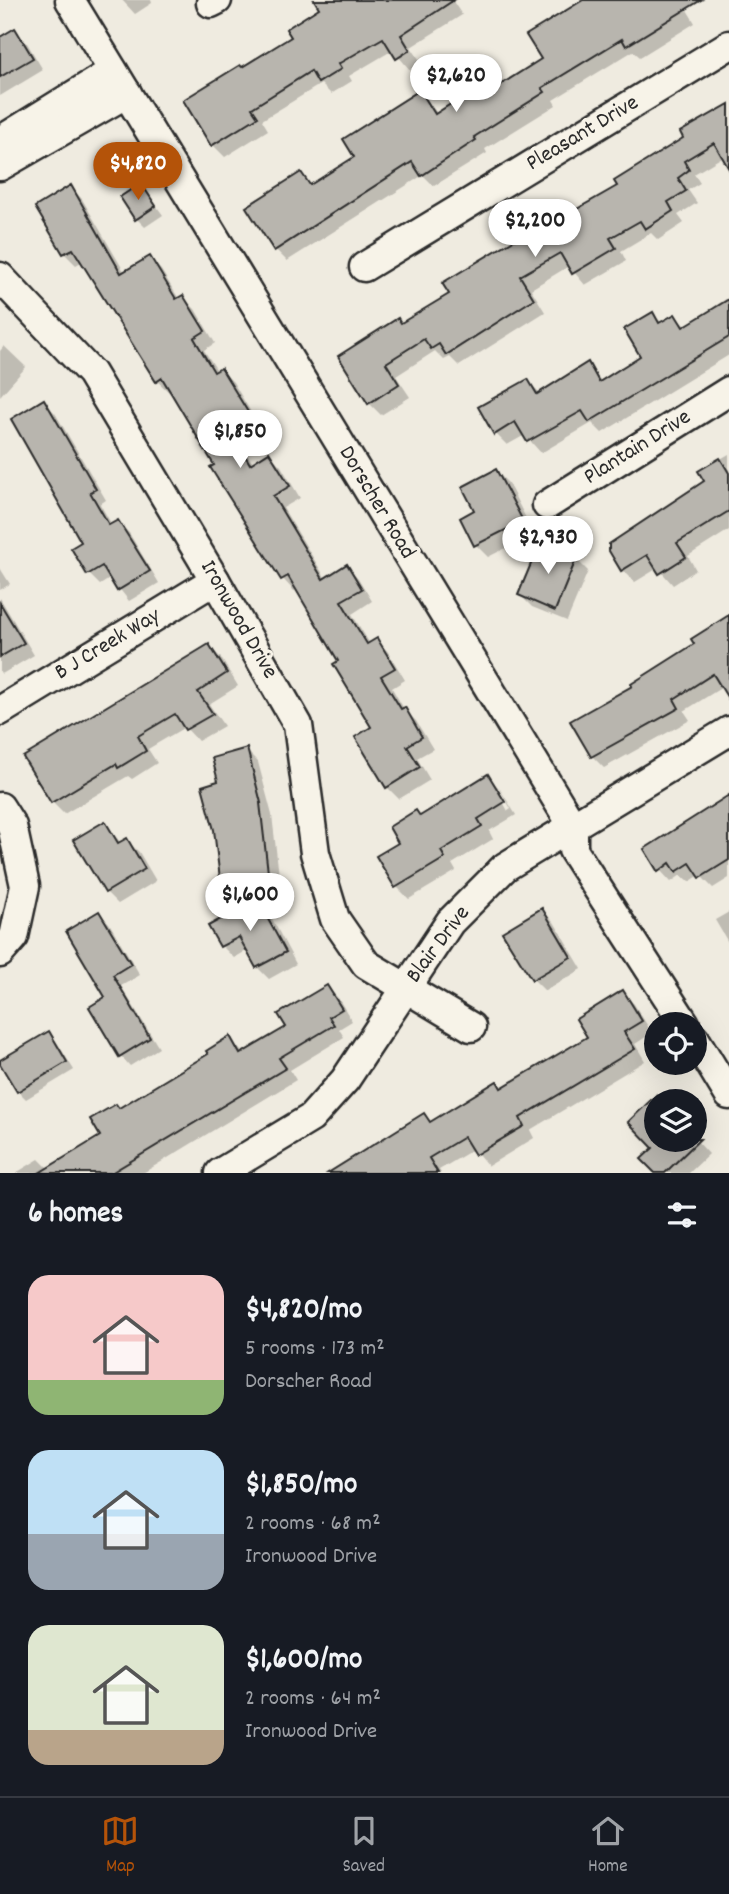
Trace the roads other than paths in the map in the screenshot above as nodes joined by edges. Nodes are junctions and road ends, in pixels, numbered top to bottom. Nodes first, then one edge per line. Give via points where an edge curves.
1 (70, 0) edge
2 (729, 46) edge
3 (120, 82) junction
4 (0, 141) edge
5 (0, 166) edge
6 (364, 267) dead end
7 (0, 277) edge
8 (729, 391) edge
9 (547, 505) dead end
10 (215, 580) junction
11 (0, 711) edge
12 (729, 731) edge
13 (0, 807) edge
14 (573, 827) junction
15 (0, 953) edge
16 (406, 988) junction
17 (677, 1012) edge
18 (471, 1027) dead end
19 (707, 1059) edge
20 (729, 1095) edge
21 (220, 1173) edge

1 - 3 street, Dorscher Road
2 - 6 street, Pleasant Drive
3 - 4 street
3 - 5 street
3 - 14 street, Dorscher Road
7 - 10 street, Ironwood Drive via 91,373
8 - 9 street, Plantain Drive
10 - 11 street, B J Creek Way
10 - 16 street, Ironwood Drive via 298,725 315,853 335,919 366,964
12 - 14 street, Blair Drive
13 - 15 street via 12,825 25,886 14,937
14 - 16 street, Blair Drive via 505,867 450,922
14 - 17 street via 573,850
16 - 18 street, Ironwood Drive
16 - 21 street, Blair Drive via 345,1080 311,1118
19 - 20 street

